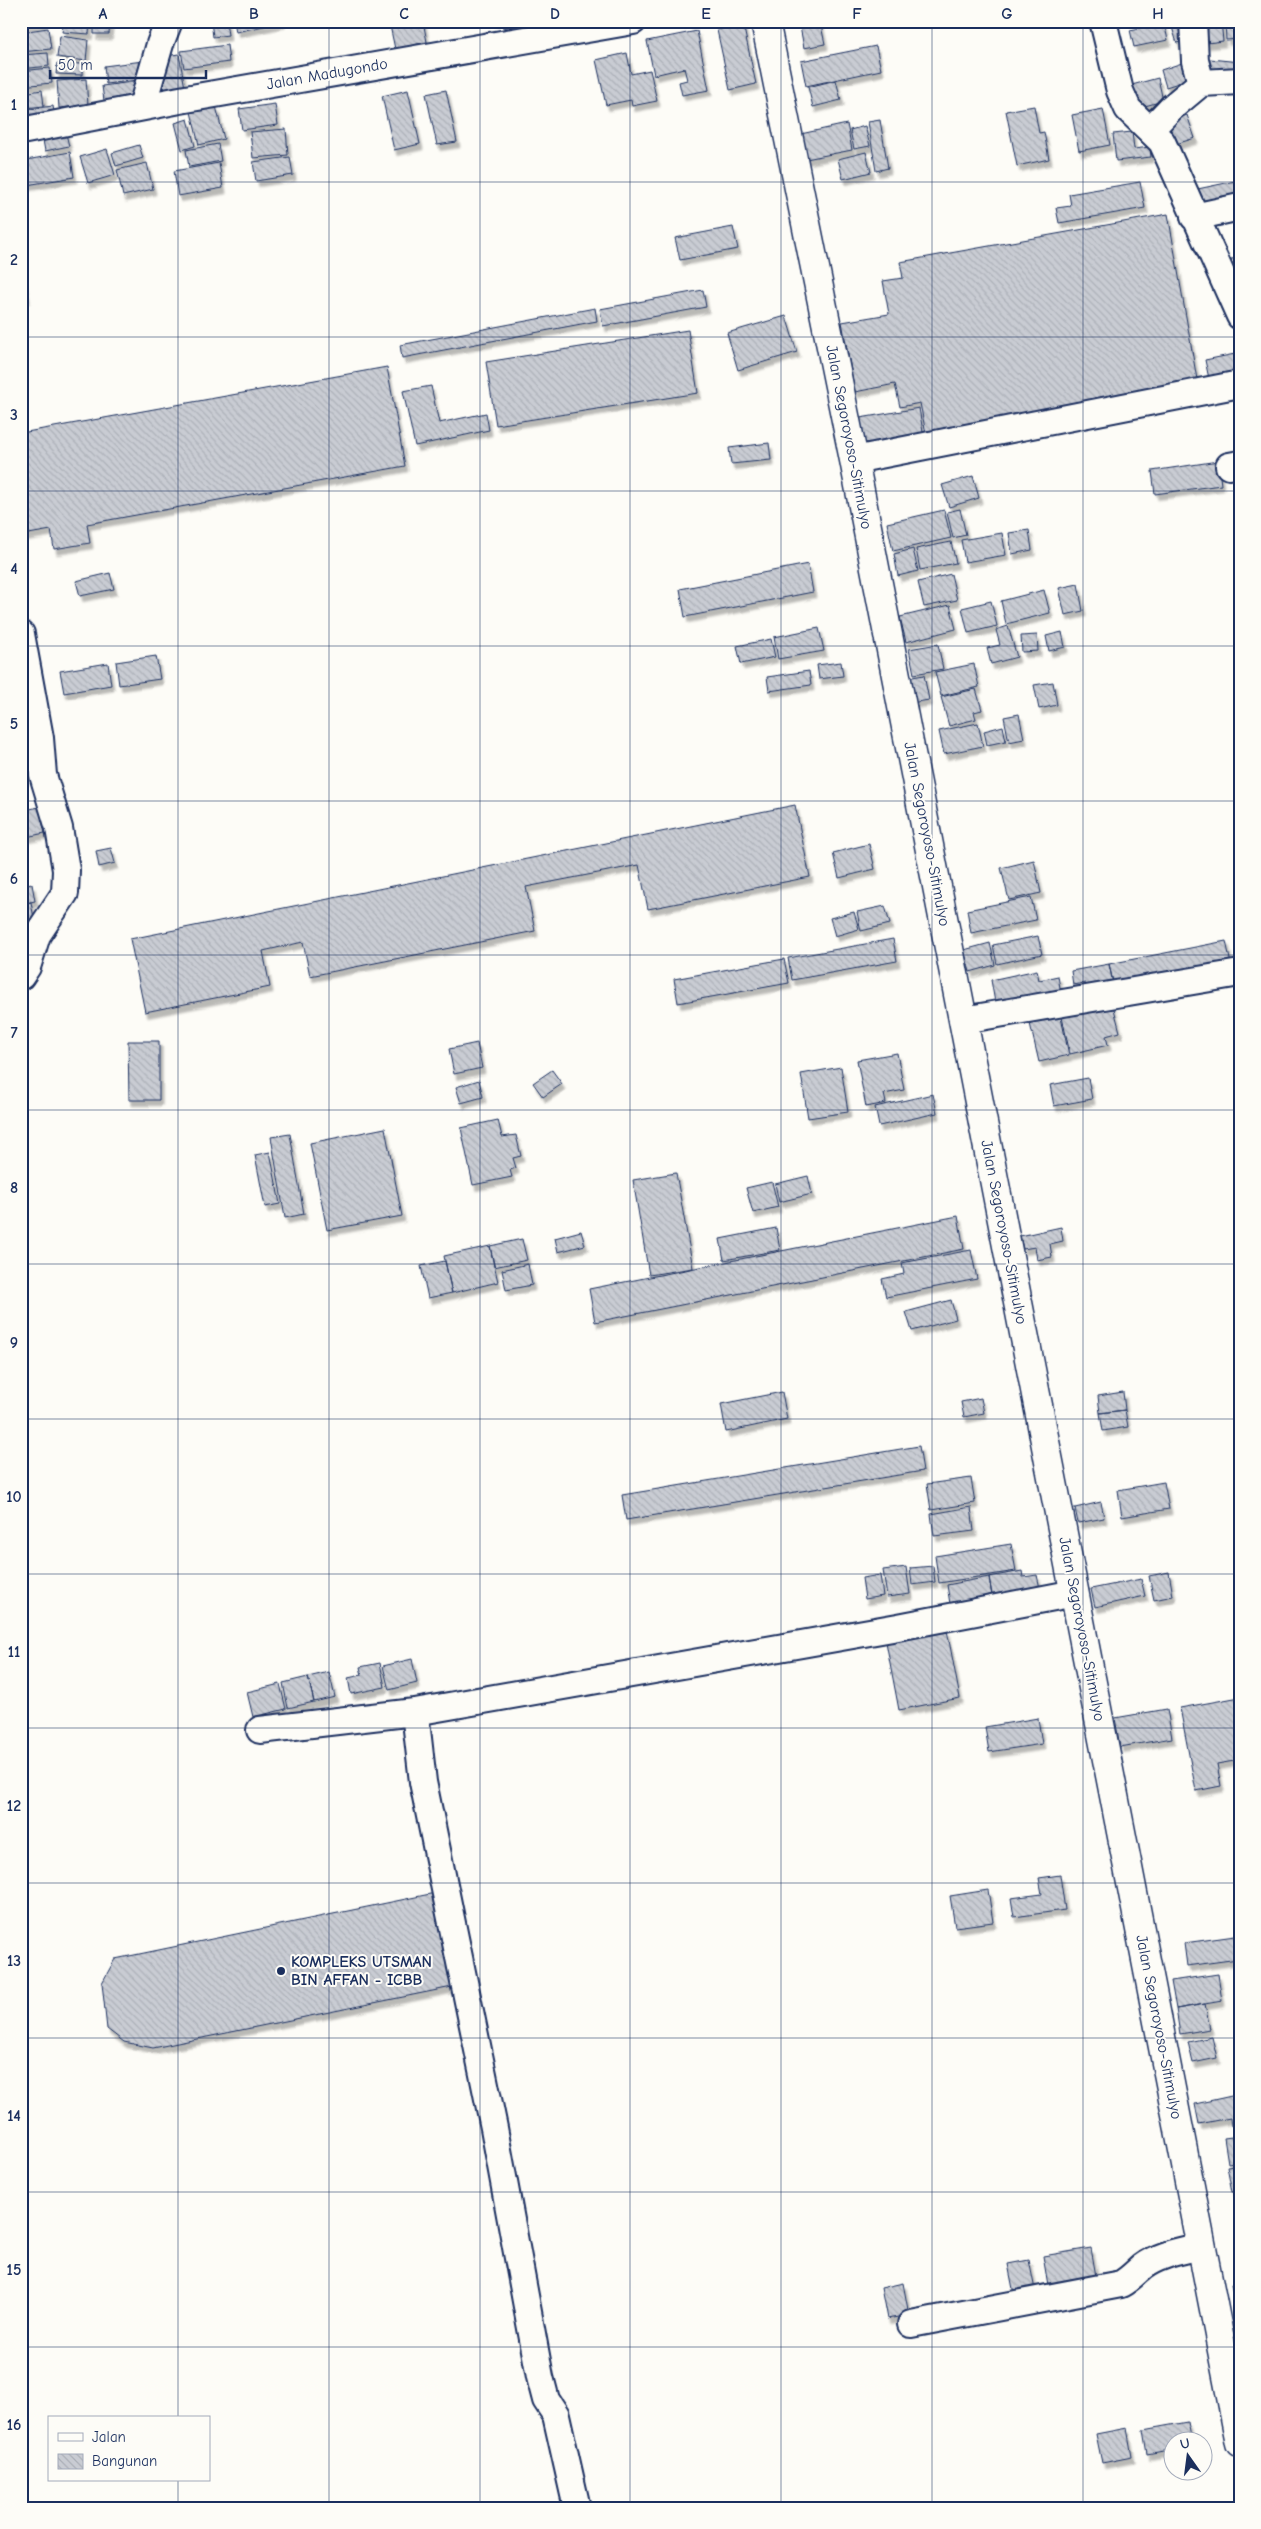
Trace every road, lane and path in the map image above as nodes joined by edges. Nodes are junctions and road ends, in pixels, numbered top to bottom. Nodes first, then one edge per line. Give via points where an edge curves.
1 (169, 21) edge
2 (633, 21) edge
3 (765, 21) edge
4 (1104, 21) edge
5 (1194, 21) edge
6 (1240, 81) edge
7 (1201, 83) junction
8 (142, 107) junction
9 (1150, 130) junction
10 (21, 131) edge
11 (1240, 206) edge
12 (1194, 216) junction
13 (1240, 316) edge
14 (1240, 384) edge
15 (854, 460) junction
16 (21, 634) edge
17 (26, 692) edge
18 (32, 768) edge
19 (1240, 973) edge
20 (21, 976) edge
21 (963, 1020) junction
22 (1075, 1593) junction
23 (415, 1712) junction
24 (260, 1730) dead end
25 (1201, 2246) junction
26 (911, 2324) dead end
27 (1240, 2443) edge
28 (578, 2508) edge

1 - 8 street
2 - 8 street, Jalan Madugondo
3 - 15 main road, Jalan Segoroyoso-Sitimulyo
4 - 9 street via 1120,91 1128,109
5 - 7 street via 1195,61
6 - 7 street
7 - 9 street
8 - 10 street, Jalan Madugondo
9 - 12 street via 1162,142
11 - 12 street
12 - 13 street
14 - 15 street
15 - 21 main road, Jalan Segoroyoso-Sitimulyo
16 - 17 street
17 - 18 street
18 - 20 street via 62,843 65,893 37,935
19 - 21 street
21 - 22 main road, Jalan Segoroyoso-Sitimulyo
22 - 23 street
22 - 25 main road, Jalan Segoroyoso-Sitimulyo
23 - 24 street
23 - 28 street via 424,1782 540,2377 546,2400 556,2415
25 - 26 street via 1164,2256 1143,2266 1121,2284
25 - 27 main road, Jalan Segoroyoso-Sitimulyo

